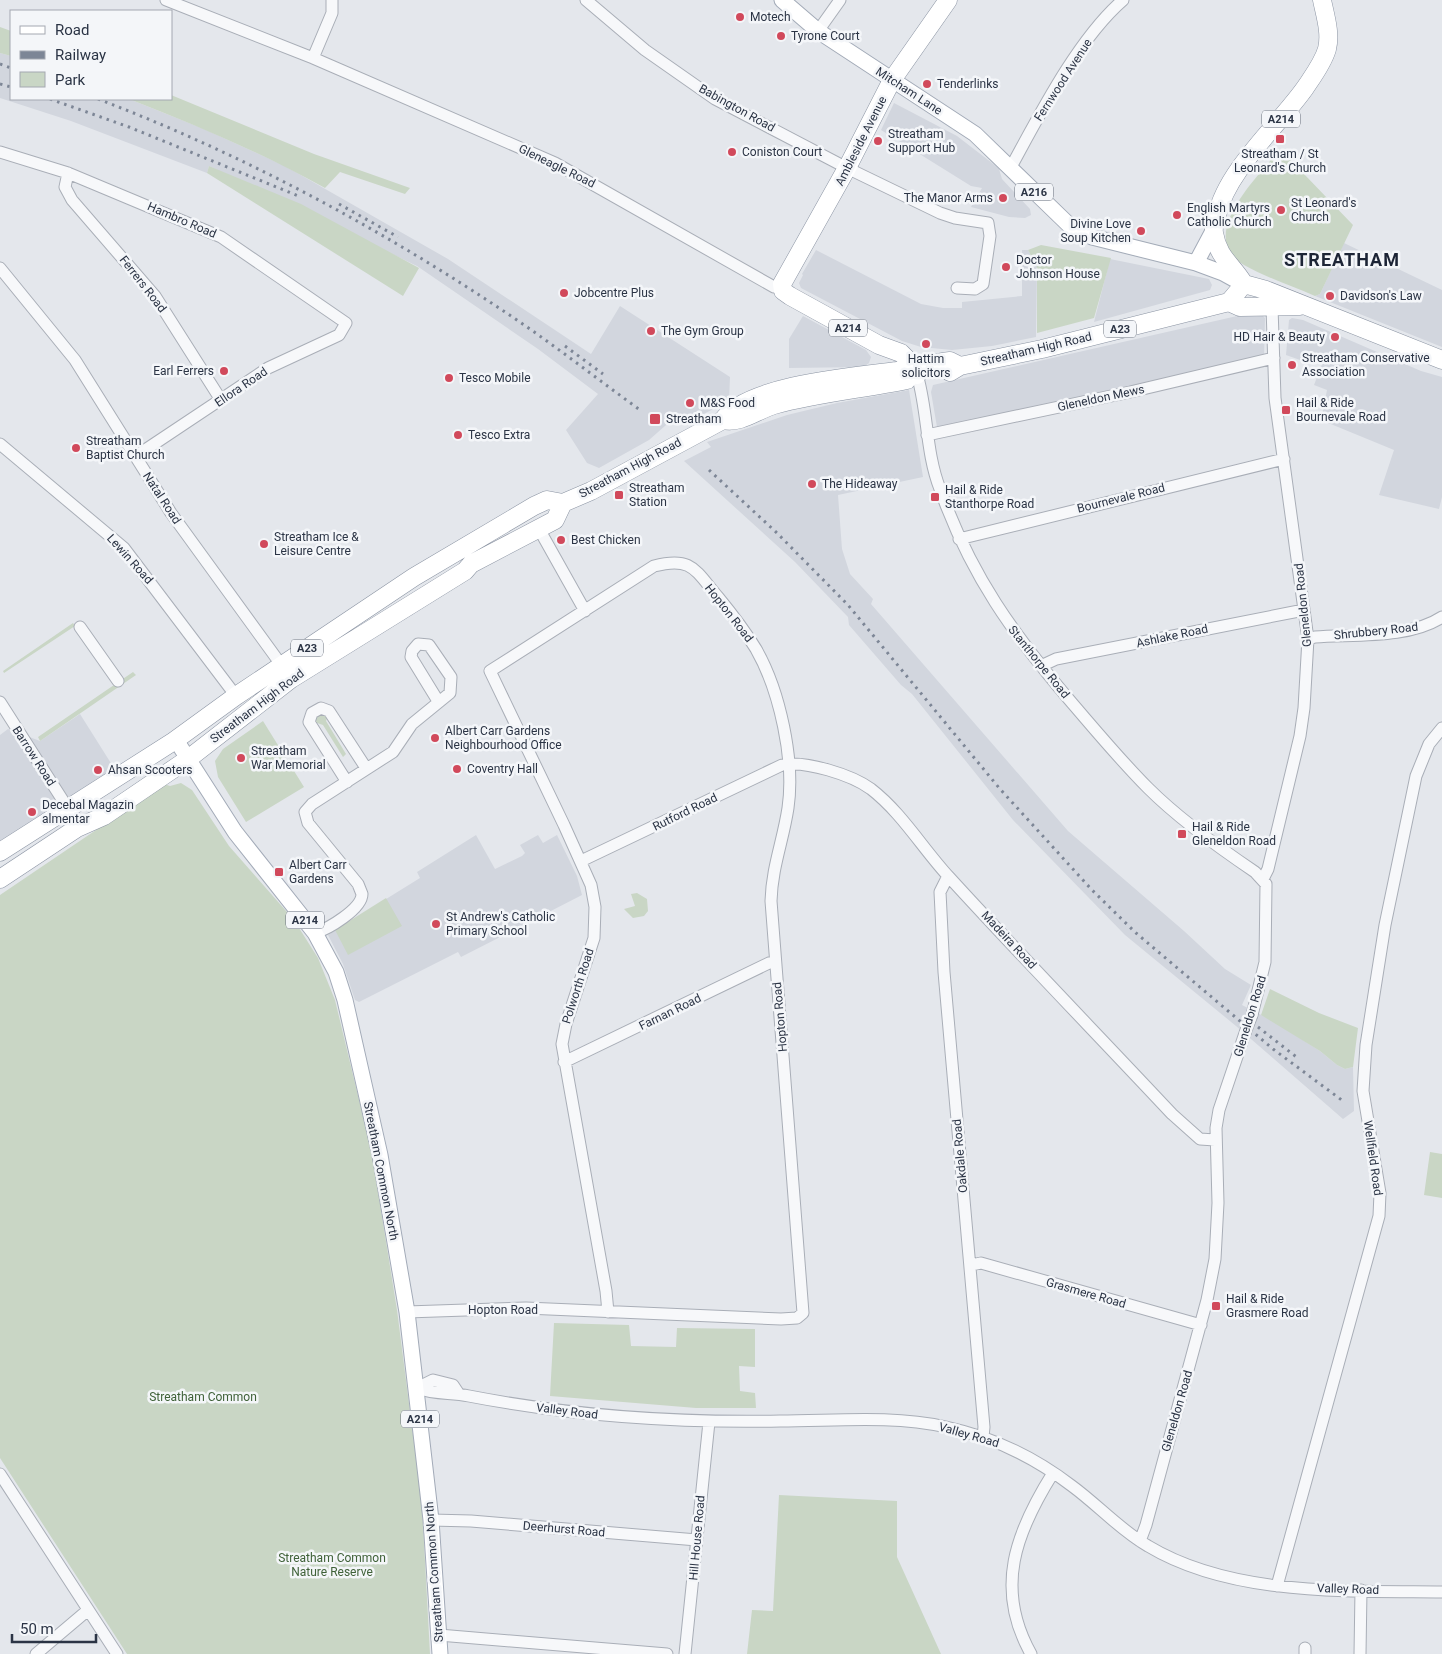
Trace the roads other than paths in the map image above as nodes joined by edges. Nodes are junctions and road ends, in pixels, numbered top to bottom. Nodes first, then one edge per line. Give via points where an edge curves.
1 (166, 0) edge
2 (332, 0) edge
3 (586, 0) edge
4 (782, 0) edge
5 (840, 0) edge
6 (948, 0) edge
7 (1124, 0) edge
8 (1322, 0) edge
9 (818, 31) junction
10 (313, 58) junction
11 (892, 80) junction
12 (0, 152) edge
13 (1011, 167) junction
14 (848, 168) junction
15 (68, 173) junction
16 (1213, 230) junction
17 (1196, 263) junction
18 (0, 268) edge
19 (1244, 284) junction
20 (782, 288) junction
21 (956, 288) dead end
22 (1229, 302) junction
23 (1303, 305) junction
24 (1272, 307) junction
25 (346, 323) joint
26 (880, 345) junction
27 (1274, 358) junction
28 (1442, 360) edge
29 (916, 373) junction
30 (874, 374) junction
31 (221, 400) junction
32 (723, 420) junction
33 (927, 435) junction
34 (0, 444) edge
35 (136, 456) junction
36 (1284, 459) junction
37 (563, 503) junction
38 (539, 529) junction
39 (959, 538) junction
40 (1304, 610) junction
41 (585, 611) junction
42 (1442, 617) edge
43 (80, 627) dead end
44 (1308, 639) junction
45 (1041, 666) junction
46 (286, 672) junction
47 (118, 681) dead end
48 (236, 696) junction
49 (438, 701) junction
50 (0, 702) edge
51 (1442, 728) edge
52 (176, 740) junction
53 (188, 759) junction
54 (789, 763) junction
55 (366, 768) junction
56 (347, 782) junction
57 (69, 810) junction
58 (0, 852) edge
59 (581, 862) junction
60 (948, 876) junction
61 (0, 879) edge
62 (1263, 879) junction
63 (315, 933) junction
64 (776, 962) junction
65 (564, 1062) junction
66 (1215, 1140) junction
67 (971, 1265) junction
68 (407, 1312) junction
69 (608, 1312) junction
70 (1201, 1325) junction
71 (417, 1388) junction
72 (709, 1422) junction
73 (983, 1437) junction
74 (1053, 1472) junction
75 (0, 1474) edge
76 (431, 1520) junction
77 (697, 1540) junction
78 (1140, 1541) junction
79 (1277, 1586) junction
80 (1361, 1590) junction
81 (1442, 1592) edge
82 (88, 1610) junction
83 (439, 1636) junction
84 (36, 1654) edge
85 (117, 1654) edge
86 (440, 1654) edge
87 (667, 1654) edge
88 (685, 1654) edge
89 (1031, 1654) edge
90 (1360, 1654) edge

1 - 10 street, Gleneagle Road
2 - 10 street via 332,12
3 - 14 street, Babington Road via 645,50 716,99
4 - 9 main road, Mitcham Lane / A216
5 - 9 street
6 - 11 highway, Ambleside Avenue
7 - 13 street, Fernwood Avenue via 1100,23 1050,95
8 - 16 highway, A214 via 1328,26 1327,48 1316,73 1236,172 1223,196
9 - 11 main road, Mitcham Lane / A216
10 - 20 street, Gleneagle Road via 555,163 774,287
11 - 13 main road, Mitcham Lane / A216 via 975,134
11 - 14 highway, Ambleside Avenue
12 - 15 street, Hambro Road
13 - 17 main road, Mitcham Lane / A216 via 1059,216 1092,237
14 - 20 highway, Ambleside Avenue
14 - 21 street, Babington Road via 940,213 988,223 990,236 983,284 975,289
15 - 25 street, Hambro Road via 221,236
15 - 31 street, Ferrers Road via 66,187 72,200 155,296
16 - 17 main road
16 - 19 highway via 1223,259
17 - 19 main road, Mitcham Lane / A216
18 - 35 street, Natal Road via 75,360
19 - 22 highway
19 - 23 highway, Streatham High Road / A23
20 - 26 highway, Gleneagle Road / A214 via 790,296
22 - 24 highway, Streatham High Road / A23 via 1240,307
22 - 29 highway, Streatham High Road / A23 via 960,366 950,372
23 - 24 highway, Streatham High Road / A23
23 - 28 highway, Streatham High Road / A23
24 - 27 street, Gleneldon Road
25 - 31 street, Ellora Road via 339,335 268,368
26 - 29 highway, Gleneagle Road / A214 via 901,353
26 - 30 highway, A214 via 882,366
27 - 33 street, Gleneldon Mews
27 - 36 street, Gleneldon Road via 1275,398
29 - 30 highway, Streatham High Road / A23
29 - 32 highway, Streatham High Road / A23 via 771,406 731,422
29 - 33 street, Stanthorpe Road
30 - 32 highway, Streatham High Road / A23 via 818,380 767,395 728,413
31 - 35 street, Ellora Road
32 - 37 highway, Streatham High Road / A23
33 - 39 street, Stanthorpe Road via 933,469
34 - 48 street, Lewin Road via 124,548
35 - 46 street, Natal Road via 171,512
36 - 39 street, Bournevale Road
36 - 40 street, Gleneldon Road
37 - 38 highway, Streatham High Road / A23 via 555,520
37 - 46 highway, Streatham High Road / A23 via 547,500 534,506 414,577
38 - 41 street
38 - 46 highway, Streatham High Road / A23 via 471,564 464,571
39 - 45 street, Stanthorpe Road via 1011,628
40 - 44 street, Gleneldon Road
40 - 45 street, Ashlake Road via 1056,659
41 - 54 street, Hopton Road via 654,566 677,561 696,571 758,651 786,737
41 - 59 street, Polworth Road via 490,671
42 - 44 street, Shrubbery Road via 1413,630
43 - 47 street
44 - 62 street, Gleneldon Road via 1300,736
45 - 62 street, Stanthorpe Road via 1149,789
46 - 48 highway, Streatham High Road / A23
46 - 53 highway, Streatham High Road / A23
48 - 52 highway, Streatham High Road / A23
49 - 49 street via 450,693 451,677 429,645 418,644 411,657
49 - 55 street via 432,710 412,724 393,752
50 - 57 street, Barrow Road
51 - 79 street, Wellfield Road via 1429,744 1416,776 1384,926 1366,1045 1363,1091 1380,1194 1379,1216
52 - 53 main road, Streatham Common North / A214
52 - 57 highway, Streatham High Road / A23
53 - 61 highway, Streatham High Road / A23 via 104,816 77,828
53 - 63 main road, Streatham Common North / A214 via 235,832
54 - 59 street, Rutford Road
54 - 60 street, Madeira Road via 832,771 870,789 888,805
54 - 64 street, Hopton Road via 788,808 772,876
55 - 56 street
55 - 56 street via 329,711 325,708 316,710 309,722
56 - 63 street via 305,812 308,823 358,884 362,898 348,914
57 - 58 highway, Streatham High Road / A23
59 - 65 street, Polworth Road via 595,907 594,938 566,1024 562,1044
60 - 66 street, Madeira Road via 1172,1114 1200,1139
60 - 67 street, Oakdale Road via 940,892 944,972
62 - 66 street, Gleneldon Road, bridge via 1267,888 1266,962 1219,1110
63 - 68 main road, Streatham Common North / A214 via 336,972 355,1040 380,1155
64 - 65 street, Farnan Road
64 - 69 street, Hopton Road via 803,1313 797,1318 781,1319
65 - 69 street, Polworth Road
66 - 70 street, Gleneldon Road via 1218,1185 1215,1259
67 - 70 street, Grasmere Road via 981,1264
67 - 73 street, Oakdale Road
68 - 69 street, Hopton Road via 526,1308
68 - 71 main road, Streatham Common North / A214
70 - 78 street, Gleneldon Road
71 - 72 street, Valley Road via 435,1394 459,1394 516,1405 616,1417
71 - 76 main road, Streatham Common North / A214
72 - 73 street, Valley Road via 898,1420 947,1427
72 - 77 street, Hill House Road
73 - 74 street, Valley Road
74 - 78 street, Valley Road
74 - 89 street via 1021,1532 1011,1576 1013,1610
75 - 82 street
76 - 77 street, Deerhurst Road
76 - 83 main road, Streatham Common North / A214
77 - 88 street, Hill House Road
78 - 79 street, Valley Road via 1186,1566 1236,1580
79 - 80 street, Valley Road
80 - 81 street, Valley Road
80 - 90 street
82 - 84 street
82 - 85 street
83 - 86 main road, Streatham Common North / A214
83 - 87 street

